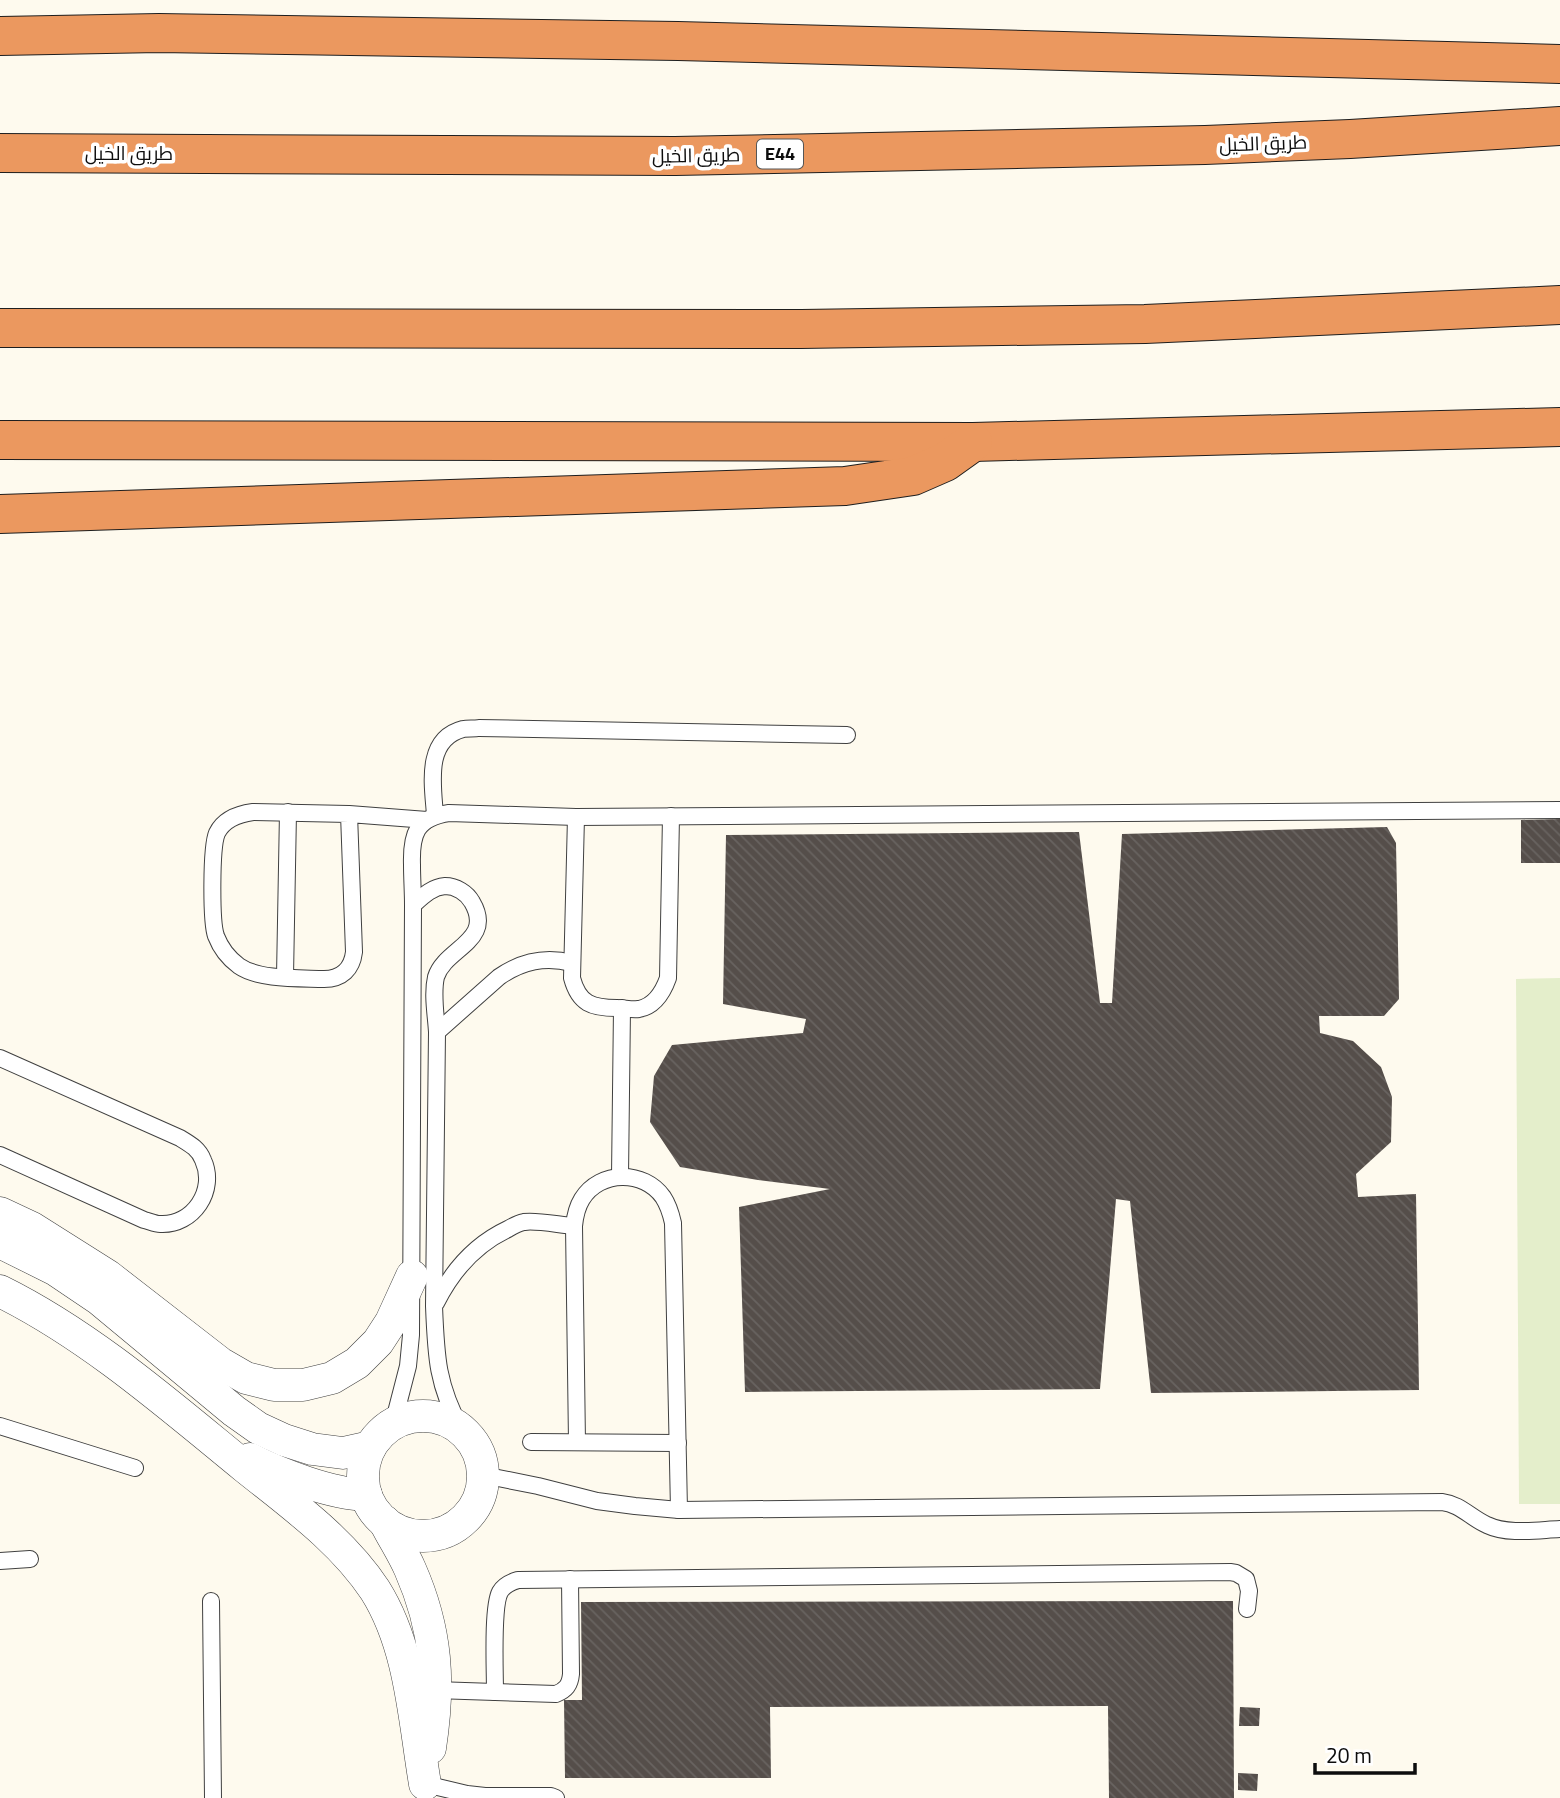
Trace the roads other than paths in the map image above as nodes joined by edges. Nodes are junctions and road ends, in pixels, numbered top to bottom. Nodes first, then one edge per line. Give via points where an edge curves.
1 (0, 36) edge
2 (1560, 64) edge
3 (1560, 126) edge
4 (0, 153) edge
5 (1560, 305) edge
6 (0, 328) edge
7 (1560, 427) edge
8 (0, 440) edge
9 (973, 442) junction
10 (0, 514) edge
11 (847, 735) dead end
12 (1560, 810) edge
13 (288, 812) junction
14 (349, 814) junction
15 (671, 816) junction
16 (431, 817) junction
17 (576, 817) junction
18 (413, 905) junction
19 (572, 963) junction
20 (285, 976) junction
21 (622, 1008) junction
22 (437, 1032) junction
23 (0, 1058) edge
24 (0, 1155) edge
25 (620, 1176) junction
26 (0, 1213) edge
27 (574, 1226) junction
28 (0, 1242) edge
29 (412, 1276) junction
30 (0, 1291) edge
31 (434, 1306) junction
32 (393, 1424) junction
33 (0, 1426) edge
34 (462, 1431) junction
35 (206, 1435) junction
36 (531, 1442) dead end
37 (577, 1442) junction
38 (678, 1443) junction
39 (370, 1447) junction
40 (135, 1468) dead end
41 (483, 1475) junction
42 (366, 1495) junction
43 (679, 1510) junction
44 (385, 1522) junction
45 (1560, 1530) edge
46 (30, 1559) dead end
47 (0, 1561) edge
48 (570, 1579) junction
49 (211, 1601) dead end
50 (1247, 1609) dead end
51 (435, 1690) junction
52 (495, 1692) junction
53 (425, 1791) edge
54 (213, 1798) edge
55 (556, 1798) edge

1 - 2 highway via 159,33 664,41
3 - 4 highway, طريق الخيل / E44 via 1205,145 730,155
5 - 6 highway via 1145,324 815,329
7 - 9 highway
8 - 9 highway
9 - 10 highway via 945,463 914,476 845,485
11 - 16 lane via 462,730 446,738 436,752
12 - 15 lane
13 - 14 lane
13 - 20 lane
13 - 20 lane via 239,814 226,821 214,847 213,915 215,934 225,953 241,968
14 - 16 lane
14 - 20 lane via 353,961 342,976 333,979
15 - 17 lane
15 - 21 lane via 668,978 649,1005
16 - 17 lane via 449,813
16 - 18 lane via 413,839
17 - 19 lane
18 - 22 lane via 432,890 452,887 471,900 476,912 474,936 448,958 436,977
18 - 29 lane
19 - 21 lane via 572,978 581,998 600,1008
19 - 22 lane via 546,959 509,970
21 - 25 lane
22 - 31 lane
23 - 24 lane via 193,1146 208,1174 207,1190 190,1215 159,1224
25 - 27 lane via 587,1192
25 - 38 lane via 649,1184 670,1208
26 - 29 street via 99,1270 220,1363 246,1378 274,1385 332,1378 357,1363 391,1322
27 - 31 lane via 523,1222 500,1233 461,1264
27 - 37 lane
28 - 39 street via 56,1270 99,1299 258,1428 312,1448 343,1452
29 - 32 lane via 408,1366
30 - 35 street via 93,1348
31 - 34 lane via 438,1369
32 - 34 street via 428,1417
32 - 39 street
33 - 40 lane
34 - 41 street via 481,1458
35 - 42 street via 305,1481
35 - 53 street via 318,1527 351,1558 375,1591 395,1630 408,1676
36 - 37 lane
37 - 38 lane
38 - 43 lane
39 - 42 street via 363,1471
41 - 43 lane via 597,1501
41 - 44 street via 474,1508 449,1531 416,1536
42 - 44 street
43 - 45 lane via 1442,1502 1458,1506 1496,1529
44 - 51 street via 410,1567 430,1625
46 - 47 lane
48 - 50 lane via 1230,1572 1246,1579
48 - 52 lane via 518,1580 503,1588 496,1604
48 - 52 lane via 567,1687 556,1694
49 - 54 lane
51 - 52 lane
51 - 53 street
53 - 55 lane

